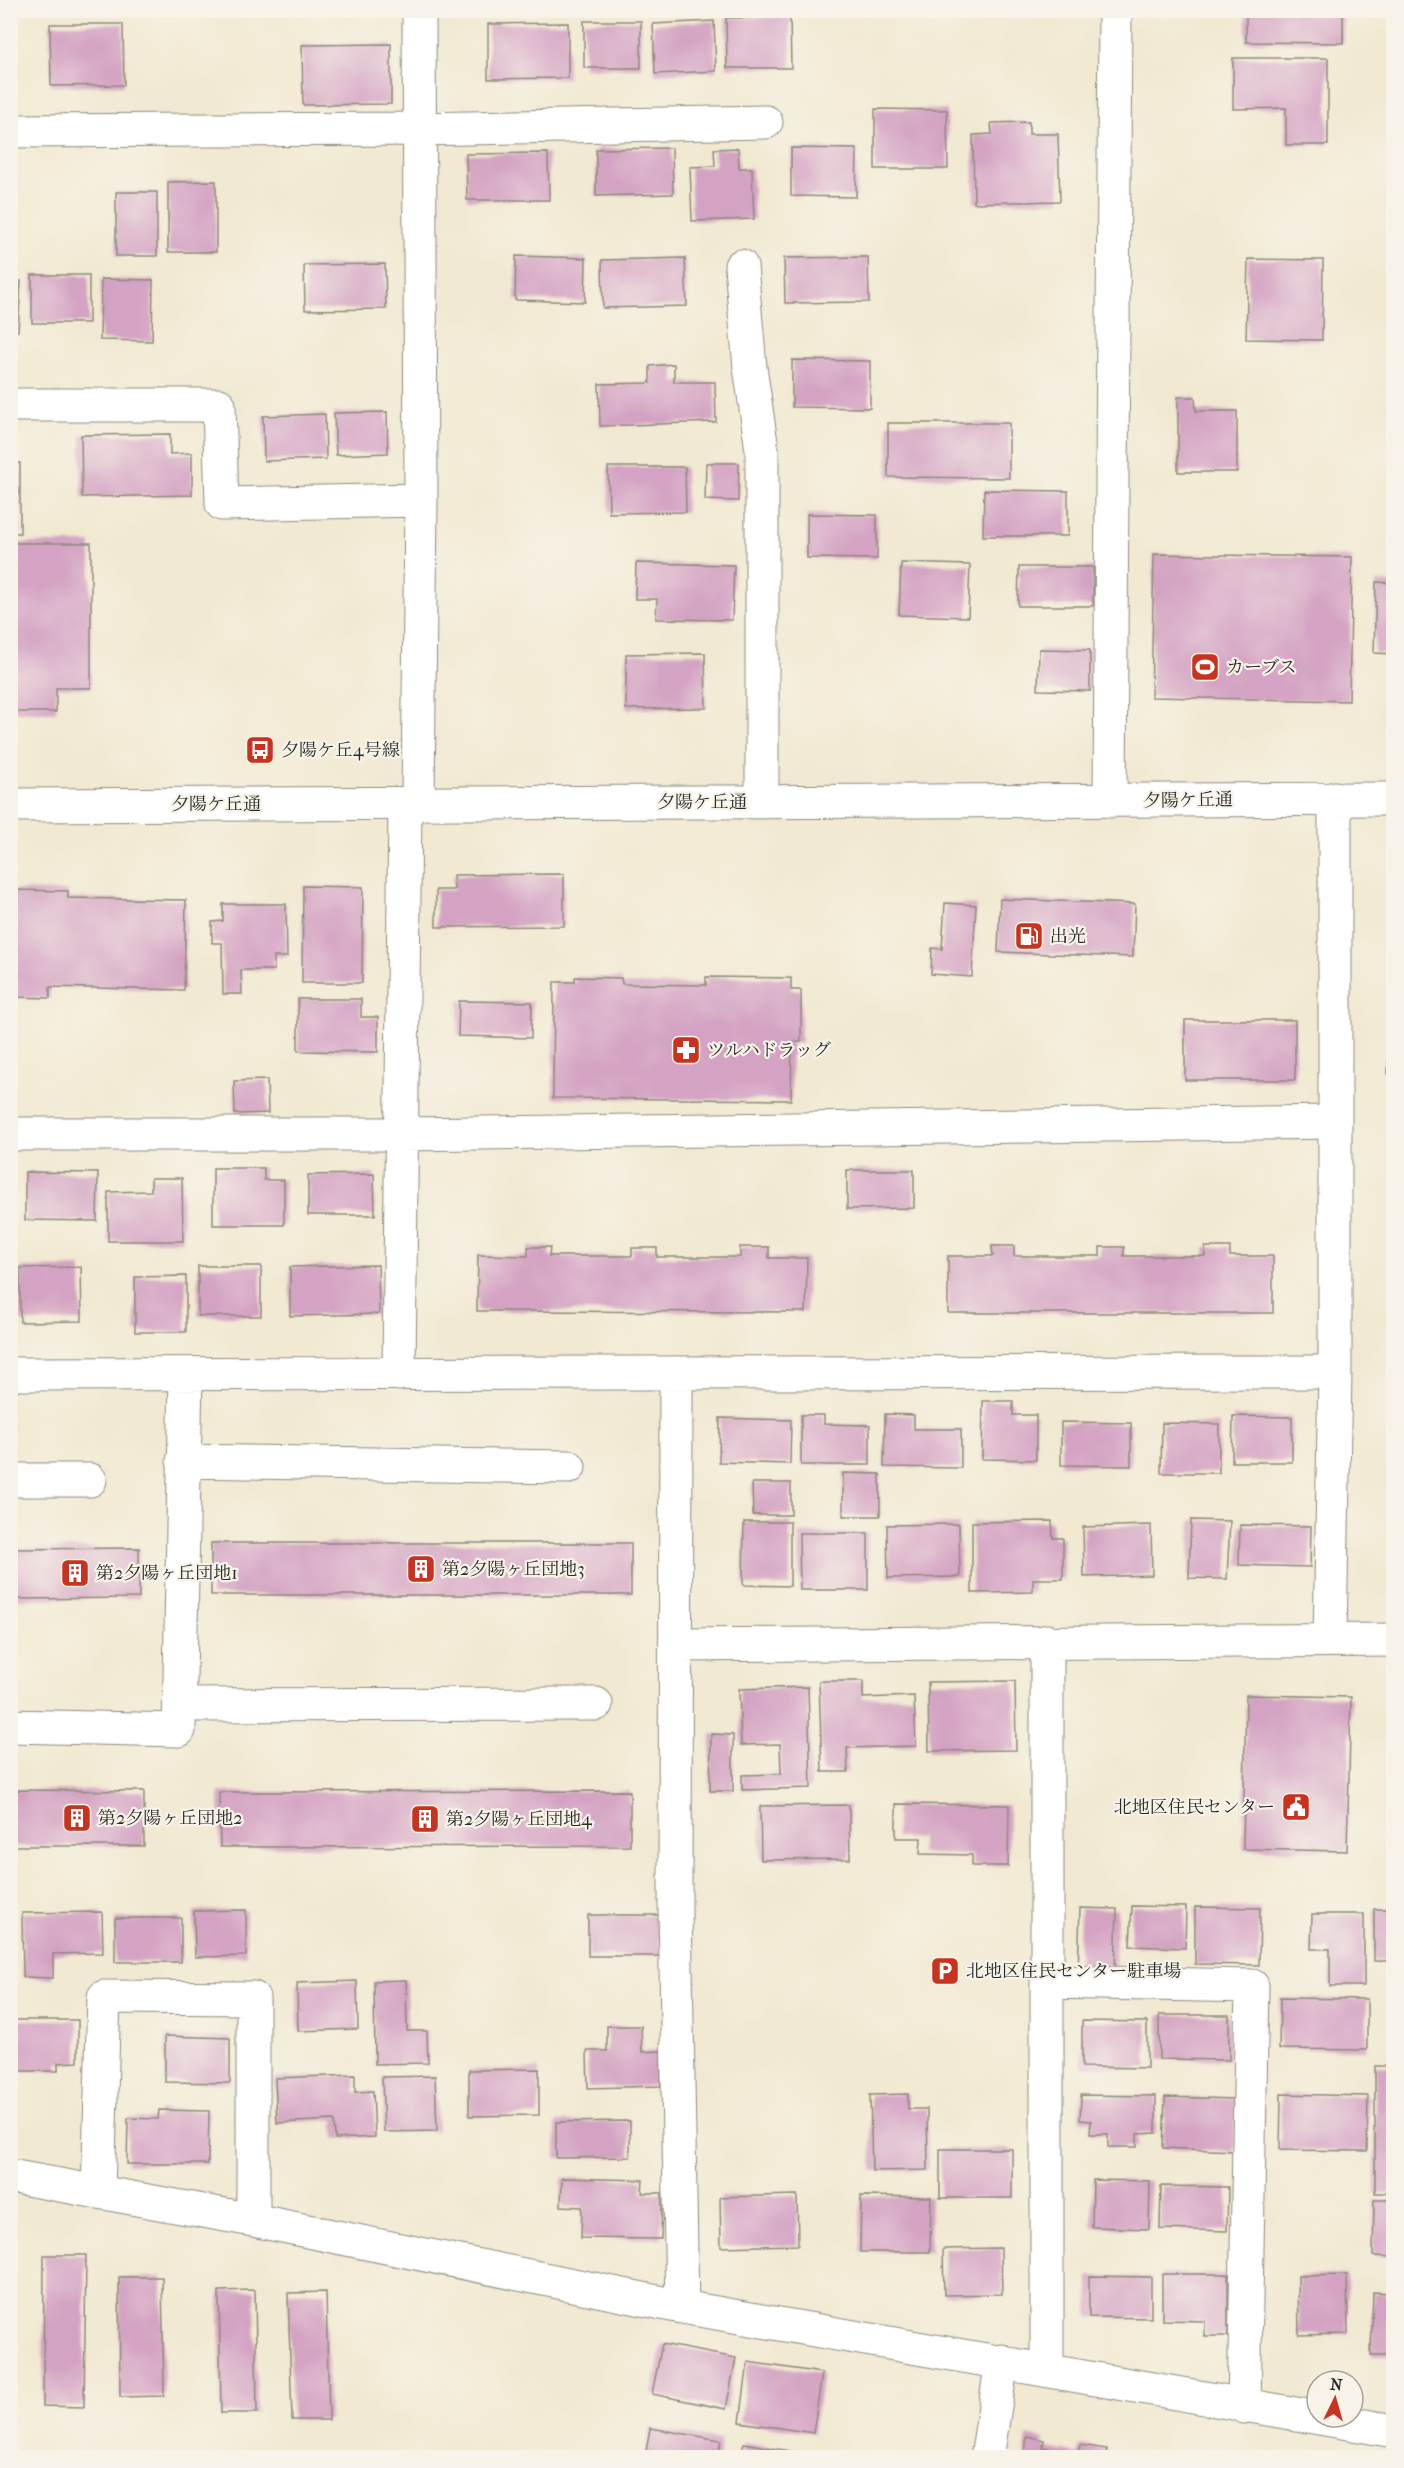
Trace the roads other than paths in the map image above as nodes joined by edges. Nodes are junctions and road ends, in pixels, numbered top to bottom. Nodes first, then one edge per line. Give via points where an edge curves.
1 (419, 10) edge
2 (1114, 10) edge
3 (766, 122) dead end
4 (420, 129) junction
5 (10, 131) edge
6 (741, 266) dead end
7 (10, 405) edge
8 (421, 500) junction
9 (1335, 798) junction
10 (1394, 799) edge
11 (1110, 801) junction
12 (762, 802) junction
13 (412, 803) junction
14 (10, 805) edge
15 (1334, 1122) junction
16 (10, 1134) edge
17 (403, 1134) junction
18 (1335, 1372) junction
19 (10, 1374) edge
20 (186, 1374) junction
21 (399, 1374) junction
22 (676, 1374) junction
23 (183, 1461) junction
24 (569, 1467) dead end
25 (10, 1480) edge
26 (90, 1480) dead end
27 (1330, 1639) junction
28 (1394, 1640) edge
29 (1047, 1641) junction
30 (676, 1645) junction
31 (596, 1704) dead end
32 (179, 1717) junction
33 (10, 1726) edge
34 (1049, 1982) junction
35 (10, 2176) edge
36 (98, 2192) junction
37 (253, 2220) junction
38 (682, 2307) junction
39 (1002, 2361) junction
40 (1047, 2370) junction
41 (1244, 2407) junction
42 (1394, 2431) edge
43 (987, 2457) edge

1 - 4 street
2 - 11 street
3 - 4 street
4 - 5 street
4 - 8 street
6 - 12 street via 762,450
7 - 8 street via 219,405 222,504
8 - 13 street
9 - 10 street, 夕陽ケ丘通
9 - 11 street, 夕陽ケ丘通
9 - 15 street
11 - 12 street, 夕陽ケ丘通
12 - 13 street, 夕陽ケ丘通
13 - 14 street, 夕陽ケ丘通
13 - 17 street
15 - 17 street
15 - 18 street
16 - 17 street
17 - 21 street
18 - 22 street
18 - 27 street
19 - 20 street
20 - 21 street
20 - 23 street
21 - 22 street
22 - 30 street
23 - 24 street
23 - 32 street
25 - 26 street
27 - 28 street
27 - 29 street
29 - 30 street
29 - 34 street
30 - 38 street via 675,1910
31 - 32 street
32 - 33 street
34 - 40 street
34 - 41 street via 1252,1986
35 - 36 street
36 - 37 street
36 - 37 street via 104,1998 253,1998
37 - 38 street
38 - 39 street
39 - 40 street
39 - 43 street
40 - 41 street
41 - 42 street

